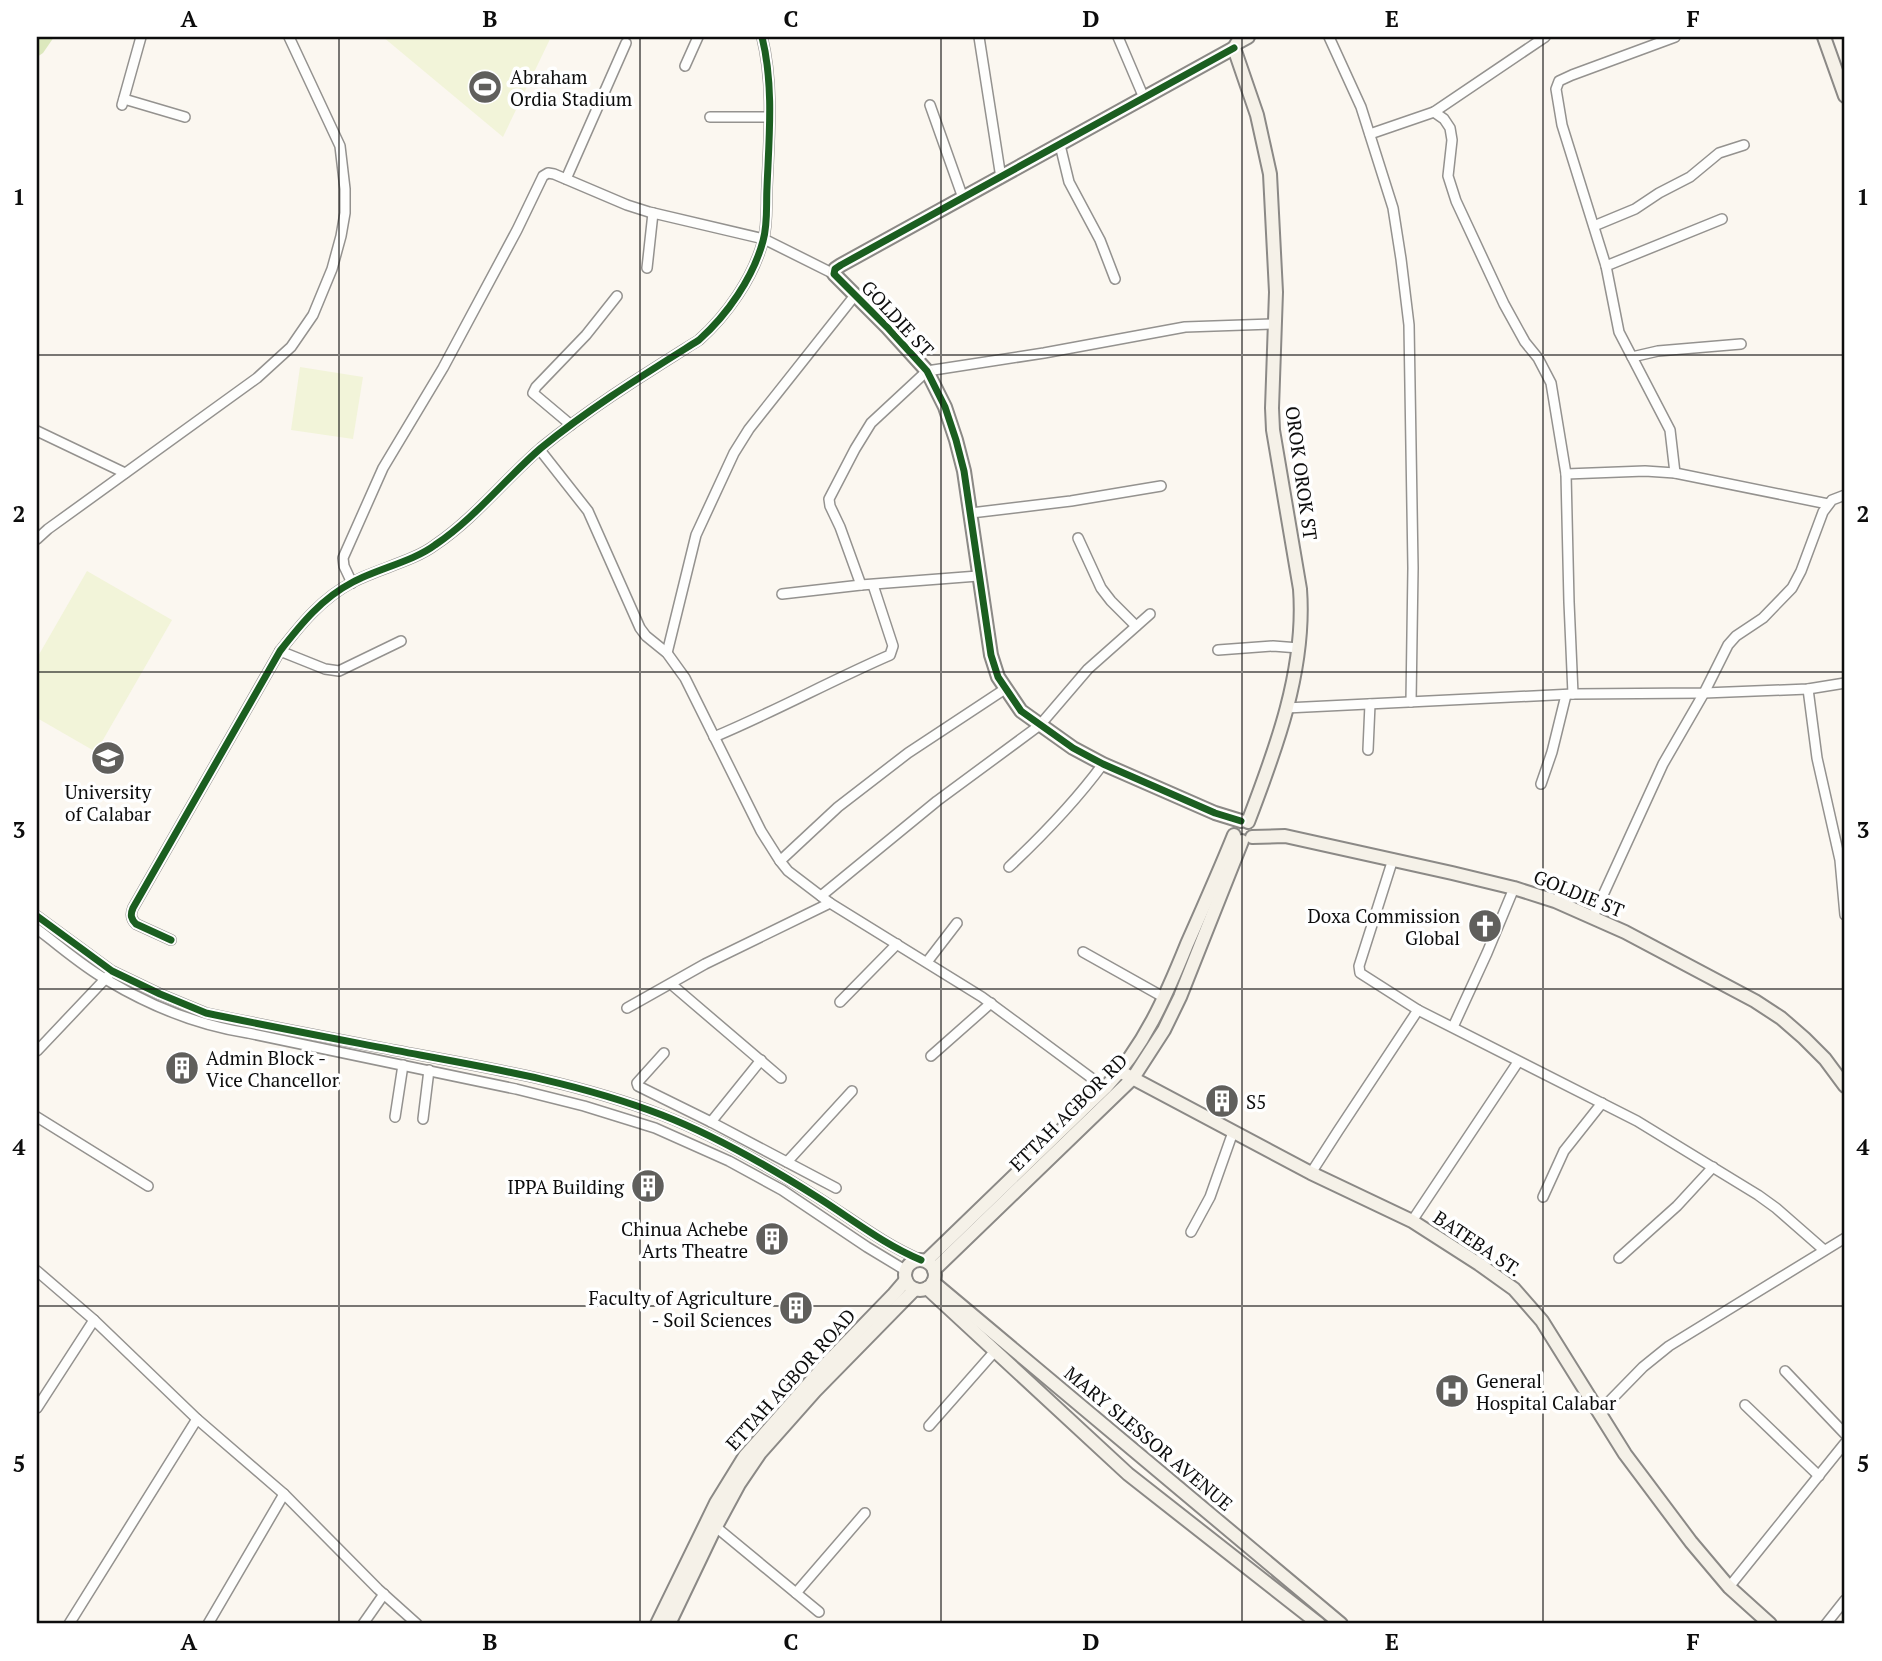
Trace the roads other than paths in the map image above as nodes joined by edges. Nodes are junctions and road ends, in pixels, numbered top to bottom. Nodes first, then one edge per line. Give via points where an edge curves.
1 (141, 37) edge
2 (289, 37) edge
3 (698, 37) edge
4 (762, 37) edge
5 (979, 37) edge
6 (1118, 37) edge
7 (1329, 37) edge
8 (1545, 37) edge
9 (1675, 37) edge
10 (1824, 37) edge
11 (1239, 41) edge
12 (626, 43) dead end
13 (685, 66) dead end
14 (1845, 96) edge
15 (1144, 99) junction
16 (930, 105) dead end
17 (1434, 112) junction
18 (185, 117) dead end
19 (710, 117) dead end
20 (769, 117) junction
21 (1370, 134) junction
22 (1060, 145) junction
23 (1744, 145) dead end
24 (1001, 178) junction
25 (566, 179) junction
26 (963, 198) junction
27 (653, 213) junction
28 (1722, 219) dead end
29 (1594, 226) junction
30 (764, 240) junction
31 (1606, 266) junction
32 (647, 268) dead end
33 (834, 274) junction
34 (1115, 279) dead end
35 (856, 294) junction
36 (617, 296) dead end
37 (1275, 324) junction
38 (1741, 344) dead end
39 (1632, 357) junction
40 (927, 371) junction
41 (571, 425) junction
42 (37, 431) edge
43 (540, 450) junction
44 (1675, 472) junction
45 (125, 473) junction
46 (1566, 474) junction
47 (1161, 486) dead end
48 (1845, 495) edge
49 (1828, 504) junction
50 (971, 513) junction
51 (1078, 538) dead end
52 (37, 539) edge
53 (978, 576) junction
54 (352, 583) junction
55 (861, 585) junction
56 (873, 585) junction
57 (782, 594) dead end
58 (1150, 614) dead end
59 (1136, 626) junction
60 (401, 640) dead end
61 (1299, 648) junction
62 (1218, 650) dead end
63 (280, 651) junction
64 (667, 653) junction
65 (1845, 683) edge
66 (1005, 689) junction
67 (1808, 689) junction
68 (1704, 693) junction
69 (1570, 694) junction
70 (1411, 702) junction
71 (1370, 704) junction
72 (1286, 708) junction
73 (1040, 725) junction
74 (714, 737) junction
75 (1368, 750) dead end
76 (1103, 764) junction
77 (1541, 784) dead end
78 (1243, 830) junction
79 (1393, 859) junction
80 (780, 861) junction
81 (1009, 867) dead end
82 (1514, 888) junction
83 (821, 896) junction
84 (830, 903) junction
85 (1845, 915) edge
86 (37, 916) edge
87 (1593, 917) junction
88 (957, 923) dead end
89 (37, 929) edge
90 (171, 940) dead end
91 (897, 944) junction
92 (1083, 952) dead end
93 (927, 962) junction
94 (112, 971) junction
95 (105, 979) junction
96 (671, 984) junction
97 (1165, 998) junction
98 (840, 1002) dead end
99 (991, 1003) junction
100 (627, 1008) dead end
101 (1418, 1010) junction
102 (1453, 1027) junction
103 (37, 1051) edge
104 (664, 1053) dead end
105 (931, 1056) dead end
106 (761, 1060) junction
107 (1518, 1062) junction
108 (403, 1065) junction
109 (429, 1070) junction
110 (1121, 1072) junction
111 (782, 1078) dead end
112 (1133, 1078) junction
113 (1845, 1086) edge
114 (1105, 1088) junction
115 (852, 1091) dead end
116 (1602, 1102) junction
117 (37, 1116) edge
118 (395, 1117) dead end
119 (423, 1119) dead end
120 (711, 1122) junction
121 (1233, 1132) junction
122 (788, 1162) junction
123 (1713, 1167) junction
124 (1311, 1173) junction
125 (148, 1186) dead end
126 (836, 1188) dead end
127 (1543, 1197) dead end
128 (1412, 1221) junction
129 (1191, 1232) dead end
130 (1845, 1238) edge
131 (1824, 1250) junction
132 (1619, 1258) dead end
133 (37, 1272) edge
134 (921, 1275) junction
135 (94, 1320) junction
136 (995, 1351) junction
137 (1785, 1371) dead end
138 (1745, 1405) dead end
139 (37, 1408) edge
140 (1599, 1412) junction
141 (197, 1419) junction
142 (929, 1426) dead end
143 (1845, 1434) edge
144 (1845, 1443) edge
145 (1819, 1476) junction
146 (284, 1494) junction
147 (865, 1513) dead end
148 (716, 1527) junction
149 (1729, 1587) junction
150 (796, 1593) junction
151 (384, 1594) junction
152 (1845, 1600) edge
153 (819, 1612) dead end
154 (69, 1624) edge
155 (208, 1624) edge
156 (363, 1624) edge
157 (417, 1624) edge
158 (657, 1624) edge
159 (669, 1624) edge
160 (1319, 1624) edge
161 (1341, 1624) edge
162 (1770, 1624) edge
163 (1826, 1624) edge

1 - 18 street via 123,102
2 - 45 street via 340,146 345,213 332,269 313,315 291,347 257,378
3 - 13 street
4 - 20 street via 769,74
5 - 24 street
6 - 15 street
7 - 21 street
8 - 17 street
9 - 29 street via 1572,75 1557,85 1562,125
10 - 14 main road
11 - 15 main road, GOLDIE ST
11 - 37 main road, OROK OROK ST via 1270,174
12 - 25 street
15 - 22 main road, GOLDIE ST
16 - 26 street
17 - 21 street
17 - 46 street via 1450,128 1448,176 1456,201 1509,313 1551,383
19 - 20 street
20 - 30 street
21 - 70 street via 1393,208 1409,325
22 - 24 main road, GOLDIE ST
22 - 34 street via 1069,182
23 - 29 street via 1719,153 1690,177
24 - 26 main road, GOLDIE ST
25 - 27 street
25 - 54 street via 548,173 543,176 443,368 383,468 343,558
26 - 33 main road, GOLDIE ST via 841,265
27 - 30 street
27 - 32 street
28 - 31 street
29 - 31 street
30 - 33 street
30 - 41 street via 715,326
31 - 39 street via 1617,325
33 - 35 main road, GOLDIE ST
35 - 40 main road, GOLDIE ST
35 - 64 street via 734,453 696,535
36 - 41 street via 533,393
37 - 40 street via 1185,327
37 - 61 main road, OROK OROK ST via 1273,430 1300,590
38 - 39 street
39 - 44 street via 1670,430
40 - 50 main road, GOLDIE ST via 956,440
40 - 55 street via 872,423 829,499
41 - 43 street
42 - 45 street
43 - 54 street via 433,548
43 - 64 street via 588,511 640,628
44 - 46 street
44 - 49 street
45 - 52 street
46 - 69 street
47 - 50 street
48 - 49 street
49 - 68 street via 1792,588 1763,618 1735,636
50 - 53 main road, GOLDIE ST
51 - 59 street via 1101,588
53 - 56 street
53 - 66 main road, GOLDIE ST via 991,655
54 - 63 street via 315,609
55 - 56 street
55 - 57 street
56 - 74 street via 893,646 890,655
58 - 59 street
59 - 73 street via 1088,669
60 - 63 street via 339,671
61 - 62 street
61 - 72 main road, OROK OROK ST
63 - 90 street via 133,908 136,925
64 - 74 street via 685,678
65 - 67 street
66 - 73 main road, GOLDIE ST via 1021,711
66 - 80 street via 908,753 838,807
67 - 68 street
67 - 85 street via 1817,758 1840,860
68 - 69 street
68 - 87 street via 1663,764
69 - 70 street
69 - 77 street
70 - 71 street
71 - 72 street
71 - 75 street
72 - 78 main road, OROK OROK ST
73 - 76 main road, GOLDIE ST
73 - 83 street
74 - 80 street
76 - 78 main road, GOLDIE ST
76 - 81 street via 1050,829
78 - 79 main road, GOLDIE ST
78 - 97 main road, ETTAH AGBOR RD
78 - 112 main road, ETTAH AGBOR RD via 1180,997
79 - 82 main road, GOLDIE ST
79 - 101 street via 1359,970
80 - 83 street
82 - 87 main road, GOLDIE ST
82 - 102 street
83 - 84 street
84 - 91 street
84 - 96 street
86 - 94 street
87 - 113 main road, GOLDIE ST via 1781,1018 1825,1059
88 - 93 street
89 - 95 street
91 - 93 street
91 - 98 street
92 - 97 street
93 - 99 street
94 - 95 street
94 - 134 street via 206,1013 534,1076 662,1115 744,1154 817,1197 899,1250
95 - 103 street
95 - 108 street via 187,1020 218,1029
96 - 100 street
96 - 106 street
97 - 110 main road, ETTAH AGBOR RD
99 - 105 street
99 - 114 street
101 - 102 street
101 - 124 street
102 - 107 street
104 - 120 street via 638,1086
106 - 111 street
106 - 120 street
107 - 116 street
107 - 128 street
108 - 109 street
108 - 118 street
109 - 119 street
109 - 134 street via 560,1099 695,1145 782,1190 867,1247
110 - 112 main road, BATEBA ST.
110 - 114 main road, ETTAH AGBOR RD
112 - 121 main road, BATEBA ST.
112 - 134 main road, ETTAH AGBOR RD
114 - 134 main road, ETTAH AGBOR RD
115 - 122 street
116 - 123 street
116 - 127 street via 1564,1151
117 - 125 street
120 - 122 street
121 - 124 main road, BATEBA ST.
121 - 129 street via 1210,1196
122 - 126 street
123 - 131 street via 1766,1200
123 - 132 street
124 - 128 main road, BATEBA ST.
128 - 140 main road, BATEBA ST. via 1500,1278 1524,1299
130 - 131 street
131 - 140 street via 1669,1346
133 - 135 street
134 - 136 main road, MARY SLESSOR AVENUE
134 - 148 main road, ETTAH AGBOR ROAD via 770,1441
134 - 158 main road, ETTAH AGBOR ROAD via 894,1294 745,1456 716,1503
134 - 161 main road, MARY SLESSOR AVENUE
135 - 139 street
135 - 141 street
136 - 142 street
136 - 160 main road, MARY SLESSOR AVENUE via 1128,1474
137 - 143 street
138 - 145 street
140 - 149 main road, BATEBA ST. via 1639,1474
141 - 146 street
141 - 154 street
144 - 145 street
145 - 149 street
146 - 151 street
146 - 155 street
147 - 150 street
148 - 150 street
148 - 159 main road, ETTAH AGBOR ROAD
149 - 162 main road, BATEBA ST.
150 - 153 street
151 - 156 street
151 - 157 street
152 - 163 street

